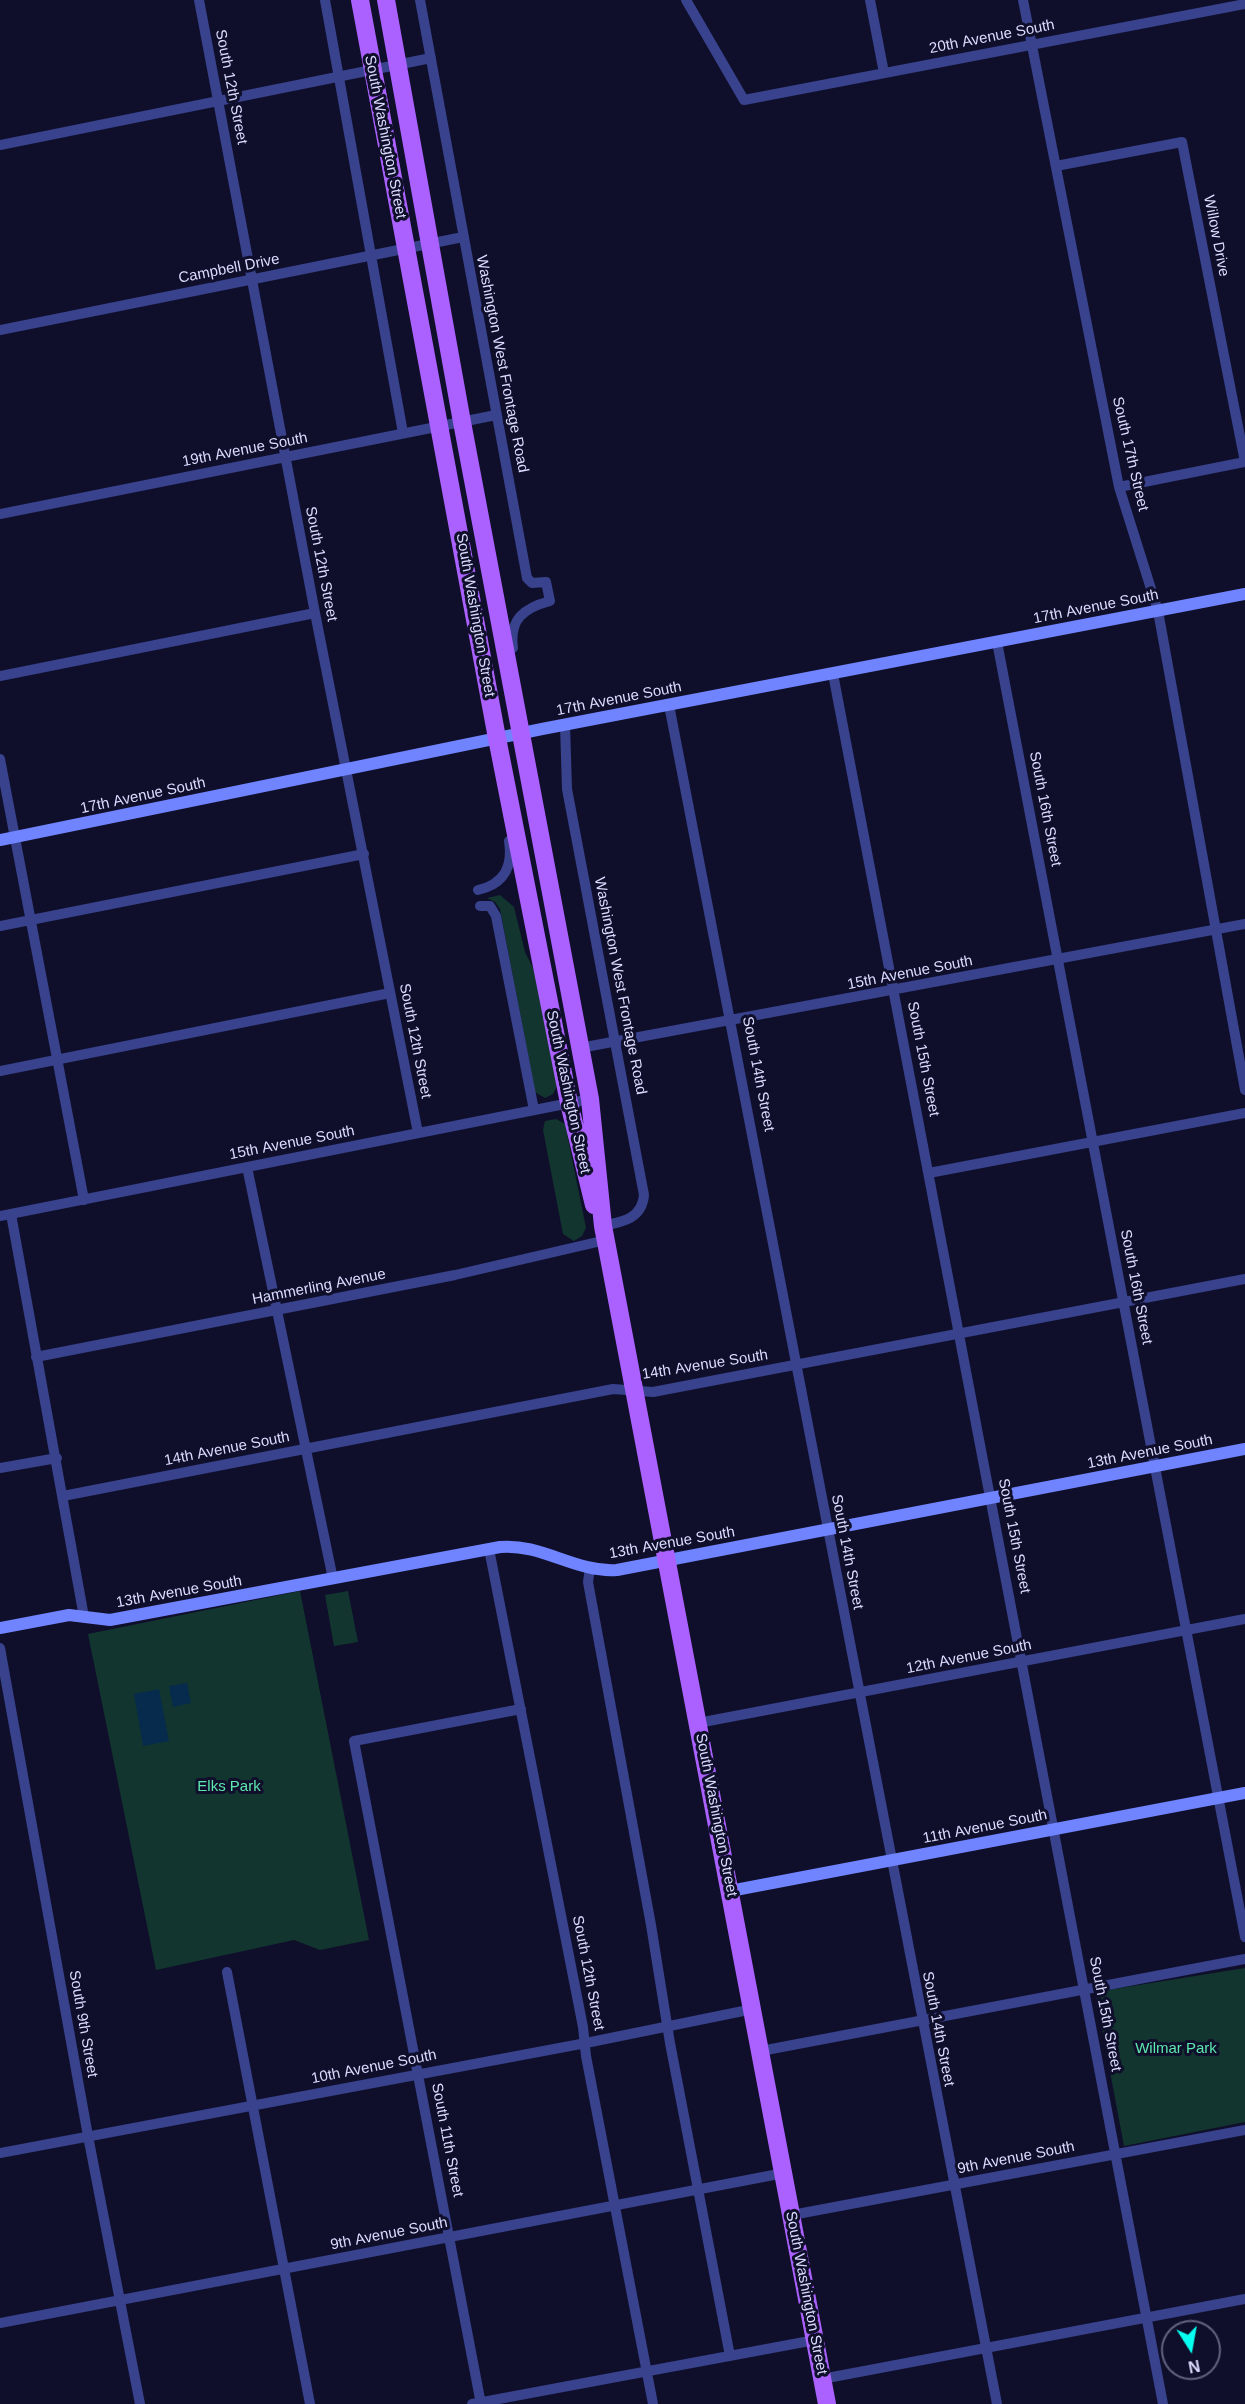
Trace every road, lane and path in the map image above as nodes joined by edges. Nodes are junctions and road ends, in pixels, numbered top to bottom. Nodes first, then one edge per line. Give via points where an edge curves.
1 (199, 0) edge
2 (325, 0) edge
3 (360, 0) edge
4 (386, 0) edge
5 (420, 0) edge
6 (686, 0) edge
7 (870, 0) edge
8 (1023, 0) edge
9 (1245, 4) edge
10 (1032, 44) junction
11 (430, 58) junction
12 (397, 65) junction
13 (373, 70) junction
14 (884, 73) junction
15 (339, 76) junction
16 (218, 102) junction
17 (0, 145) edge
18 (1056, 166) junction
19 (463, 237) junction
20 (430, 244) junction
21 (406, 249) junction
22 (372, 255) junction
23 (252, 280) junction
24 (0, 330) edge
25 (496, 415) junction
26 (462, 422) junction
27 (441, 427) junction
28 (403, 433) junction
29 (286, 458) junction
30 (1245, 462) edge
31 (1119, 487) junction
32 (0, 514) edge
33 (1245, 594) edge
34 (1158, 611) junction
35 (315, 613) junction
36 (997, 642) junction
37 (833, 674) junction
38 (0, 676) edge
39 (513, 694) junction
40 (669, 705) junction
41 (565, 725) junction
42 (520, 734) junction
43 (497, 738) junction
44 (0, 759) edge
45 (347, 769) junction
46 (507, 791) junction
47 (15, 837) junction
48 (0, 840) edge
49 (364, 854) junction
50 (478, 890) dead end
51 (480, 906) dead end
52 (31, 920) junction
53 (1245, 924) edge
54 (0, 926) edge
55 (1214, 930) junction
56 (1058, 959) junction
57 (895, 992) junction
58 (390, 993) junction
59 (734, 1021) junction
60 (615, 1042) junction
61 (580, 1048) junction
62 (56, 1059) junction
63 (0, 1071) edge
64 (1245, 1090) edge
65 (590, 1099) junction
66 (569, 1103) junction
67 (534, 1110) junction
68 (1245, 1113) edge
69 (418, 1133) junction
70 (1093, 1142) junction
71 (247, 1167) junction
72 (929, 1173) junction
73 (84, 1200) junction
74 (6, 1215) edge
75 (604, 1233) junction
76 (1245, 1279) edge
77 (1124, 1303) junction
78 (277, 1311) junction
79 (960, 1334) junction
80 (36, 1357) junction
81 (797, 1365) junction
82 (636, 1392) junction
83 (1245, 1449) edge
84 (305, 1450) junction
85 (57, 1458) junction
86 (1155, 1466) junction
87 (0, 1468) edge
88 (63, 1496) junction
89 (992, 1497) junction
90 (827, 1530) junction
91 (489, 1549) junction
92 (666, 1560) junction
93 (590, 1568) junction
94 (333, 1579) junction
95 (84, 1617) junction
96 (1245, 1619) edge
97 (0, 1628) edge
98 (1187, 1629) junction
99 (0, 1648) edge
100 (1022, 1662) junction
101 (859, 1693) junction
102 (521, 1709) junction
103 (698, 1723) junction
104 (1245, 1793) edge
105 (1219, 1798) junction
106 (1055, 1829) junction
107 (891, 1861) junction
108 (730, 1891) junction
109 (1245, 1937) edge
110 (1245, 1959) edge
111 (227, 1972) dead end
112 (1085, 1989) junction
113 (753, 2009) junction
114 (921, 2021) junction
115 (667, 2026) junction
116 (586, 2043) junction
117 (761, 2051) junction
118 (418, 2073) junction
119 (254, 2106) junction
120 (1245, 2130) edge
121 (88, 2136) junction
122 (0, 2153) edge
123 (1116, 2154) junction
124 (784, 2173) junction
125 (952, 2186) junction
126 (700, 2191) junction
127 (615, 2207) junction
128 (792, 2215) junction
129 (450, 2237) junction
130 (284, 2270) junction
131 (1245, 2299) edge
132 (119, 2300) junction
133 (1147, 2317) junction
134 (0, 2323) edge
135 (815, 2340) junction
136 (986, 2348) junction
137 (730, 2355) junction
138 (646, 2371) junction
139 (822, 2379) junction
140 (140, 2404) edge
141 (310, 2404) edge
142 (478, 2404) edge
143 (653, 2404) edge
144 (827, 2404) edge
145 (997, 2404) edge
146 (1163, 2404) edge

1 - 16 street, South 12th Street
2 - 15 street
3 - 13 main road, South Washington Street
4 - 12 main road, South Washington Street
5 - 11 street, Washington West Frontage Road
6 - 14 street, 20th Avenue South via 744,100
7 - 14 street
8 - 10 street, South 17th Street
9 - 10 street, 20th Avenue South
10 - 14 street, 20th Avenue South
10 - 18 street, South 17th Street
11 - 12 street
11 - 19 street, Washington West Frontage Road
12 - 13 street
12 - 20 main road, South Washington Street
13 - 15 street
13 - 21 main road, South Washington Street
15 - 16 street
15 - 22 street
16 - 17 street
16 - 23 street, South 12th Street
18 - 30 street, Willow Drive via 1182,142
18 - 31 street, South 17th Street
19 - 20 street, Campbell Drive
19 - 25 street, Washington West Frontage Road
20 - 21 street, Campbell Drive
20 - 26 main road, South Washington Street
21 - 22 street, Campbell Drive
21 - 27 main road, South Washington Street
22 - 23 street, Campbell Drive
22 - 28 street
23 - 24 street, Campbell Drive
23 - 29 street, South 12th Street
25 - 26 street, 19th Avenue South
25 - 39 street, Washington West Frontage Road via 526,578 532,583 546,582 550,601 524,610 515,623
26 - 27 street, 19th Avenue South
26 - 39 main road, South Washington Street
27 - 28 street, 19th Avenue South
27 - 43 main road, South Washington Street
28 - 29 street, 19th Avenue South
29 - 32 street, 19th Avenue South
29 - 35 street, South 12th Street
30 - 31 street, Willow Drive
31 - 34 street, South 17th Street
33 - 34 street, 17th Avenue South
34 - 36 street, 17th Avenue South
34 - 55 street, South 17th Street
35 - 38 street
35 - 45 street, South 12th Street
36 - 37 street, 17th Avenue South
36 - 56 street, South 16th Street
37 - 40 street, 17th Avenue South
37 - 57 street, South 15th Street
39 - 42 main road, South Washington Street
40 - 41 street, 17th Avenue South
40 - 59 street, South 14th Street
41 - 42 street, 17th Avenue South
41 - 60 street, Washington West Frontage Road via 567,789
42 - 43 street, 17th Avenue South
42 - 61 main road, South Washington Street
43 - 45 street, 17th Avenue South
43 - 46 main road, South Washington Street
44 - 47 street
45 - 47 street, 17th Avenue South
45 - 49 street, South 12th Street
46 - 50 street via 503,809 509,865 501,879
46 - 66 main road, South Washington Street
47 - 48 street, 17th Avenue South
47 - 52 street
49 - 52 street
49 - 58 street, South 12th Street
51 - 67 street via 492,908 498,926
52 - 54 street
52 - 62 street
53 - 55 street, 15th Avenue South
55 - 56 street, 15th Avenue South
55 - 64 street, South 17th Street
56 - 57 street, 15th Avenue South
56 - 70 street, South 16th Street
57 - 59 street, 15th Avenue South
57 - 72 street, South 15th Street
58 - 62 street
58 - 69 street, South 12th Street
59 - 60 street, 15th Avenue South
59 - 81 street, South 14th Street
60 - 61 street, 15th Avenue South
60 - 75 street, Washington West Frontage Road via 643,1203 629,1220
61 - 65 main road, South Washington Street
62 - 63 street
62 - 73 street
65 - 66 street, 15th Avenue South
65 - 75 main road, South Washington Street
66 - 67 street, 15th Avenue South
66 - 75 main road, South Washington Street via 581,1160
67 - 69 street, 15th Avenue South
68 - 70 street
69 - 71 street, 15th Avenue South
70 - 72 street
70 - 77 street, South 16th Street
71 - 73 street, 15th Avenue South
71 - 78 street
72 - 79 street, South 15th Street
73 - 74 street, 15th Avenue South
74 - 80 street
75 - 78 street, Hammerling Avenue via 455,1275
75 - 82 main road, South Washington Street
76 - 77 street, 14th Avenue South
77 - 79 street, 14th Avenue South
77 - 86 street, South 16th Street
78 - 80 street, Hammerling Avenue
78 - 84 street
79 - 81 street, 14th Avenue South
79 - 89 street, South 15th Street
80 - 85 street
81 - 82 street, 14th Avenue South
81 - 90 street, South 14th Street
82 - 84 street, 14th Avenue South via 613,1389
82 - 92 main road, South Washington Street
83 - 86 street, 13th Avenue South
84 - 88 street, 14th Avenue South
84 - 94 street
85 - 87 street
85 - 88 street
86 - 89 street, 13th Avenue South
86 - 98 street, South 16th Street
88 - 95 street
89 - 90 street, 13th Avenue South
89 - 100 street, South 15th Street
90 - 92 street, 13th Avenue South
90 - 101 street, South 14th Street
91 - 93 street, 13th Avenue South via 522,1547
91 - 94 street, 13th Avenue South
91 - 102 street, South 12th Street
92 - 93 street, 13th Avenue South via 617,1570
92 - 103 main road, South Washington Street
93 - 115 street via 588,1582
94 - 95 street, 13th Avenue South via 110,1620
95 - 97 street, 13th Avenue South via 69,1615
96 - 98 street, 12th Avenue South
98 - 100 street, 12th Avenue South
98 - 105 street, South 16th Street
99 - 121 street, South 9th Street
100 - 101 street, 12th Avenue South
100 - 106 street, South 15th Street
101 - 103 street, 12th Avenue South
101 - 107 street, South 14th Street
102 - 116 street, South 12th Street
102 - 118 street, South 11th Street via 354,1741
103 - 108 main road, South Washington Street
104 - 105 street, 11th Avenue South
105 - 106 street, 11th Avenue South
105 - 109 street, South 16th Street
106 - 107 street, 11th Avenue South
106 - 112 street, South 15th Street
107 - 108 street, 11th Avenue South
107 - 114 street, South 14th Street
108 - 113 main road, South Washington Street
110 - 112 street
111 - 119 street
112 - 114 street
112 - 123 street, South 15th Street
113 - 115 street, 10th Avenue South
113 - 117 main road, South Washington Street
114 - 117 street
114 - 125 street, South 14th Street
115 - 116 street, 10th Avenue South
115 - 126 street
116 - 118 street, 10th Avenue South
116 - 127 street, South 12th Street
117 - 124 main road, South Washington Street
118 - 119 street, 10th Avenue South
118 - 129 street, South 11th Street
119 - 121 street, 10th Avenue South
119 - 130 street
120 - 123 street, 9th Avenue South
121 - 122 street, 10th Avenue South
121 - 132 street, South 9th Street
123 - 125 street, 9th Avenue South
123 - 133 street, South 15th Street
124 - 126 street, 9th Avenue South
124 - 128 main road, South Washington Street
125 - 128 street, 9th Avenue South
125 - 136 street, South 14th Street
126 - 127 street, 9th Avenue South
126 - 137 street
127 - 129 street, 9th Avenue South
127 - 138 street, South 12th Street
128 - 135 main road, South Washington Street
129 - 130 street, 9th Avenue South
129 - 142 street, South 11th Street
130 - 132 street, 9th Avenue South
130 - 141 street
131 - 133 street
132 - 134 street, 9th Avenue South
132 - 140 street, South 9th Street
133 - 136 street
133 - 146 street, South 15th Street
135 - 137 street
135 - 139 main road, South Washington Street
136 - 139 street
136 - 145 street, South 14th Street
137 - 138 street
138 - 142 street
138 - 143 street, South 12th Street
139 - 144 main road, South Washington Street

